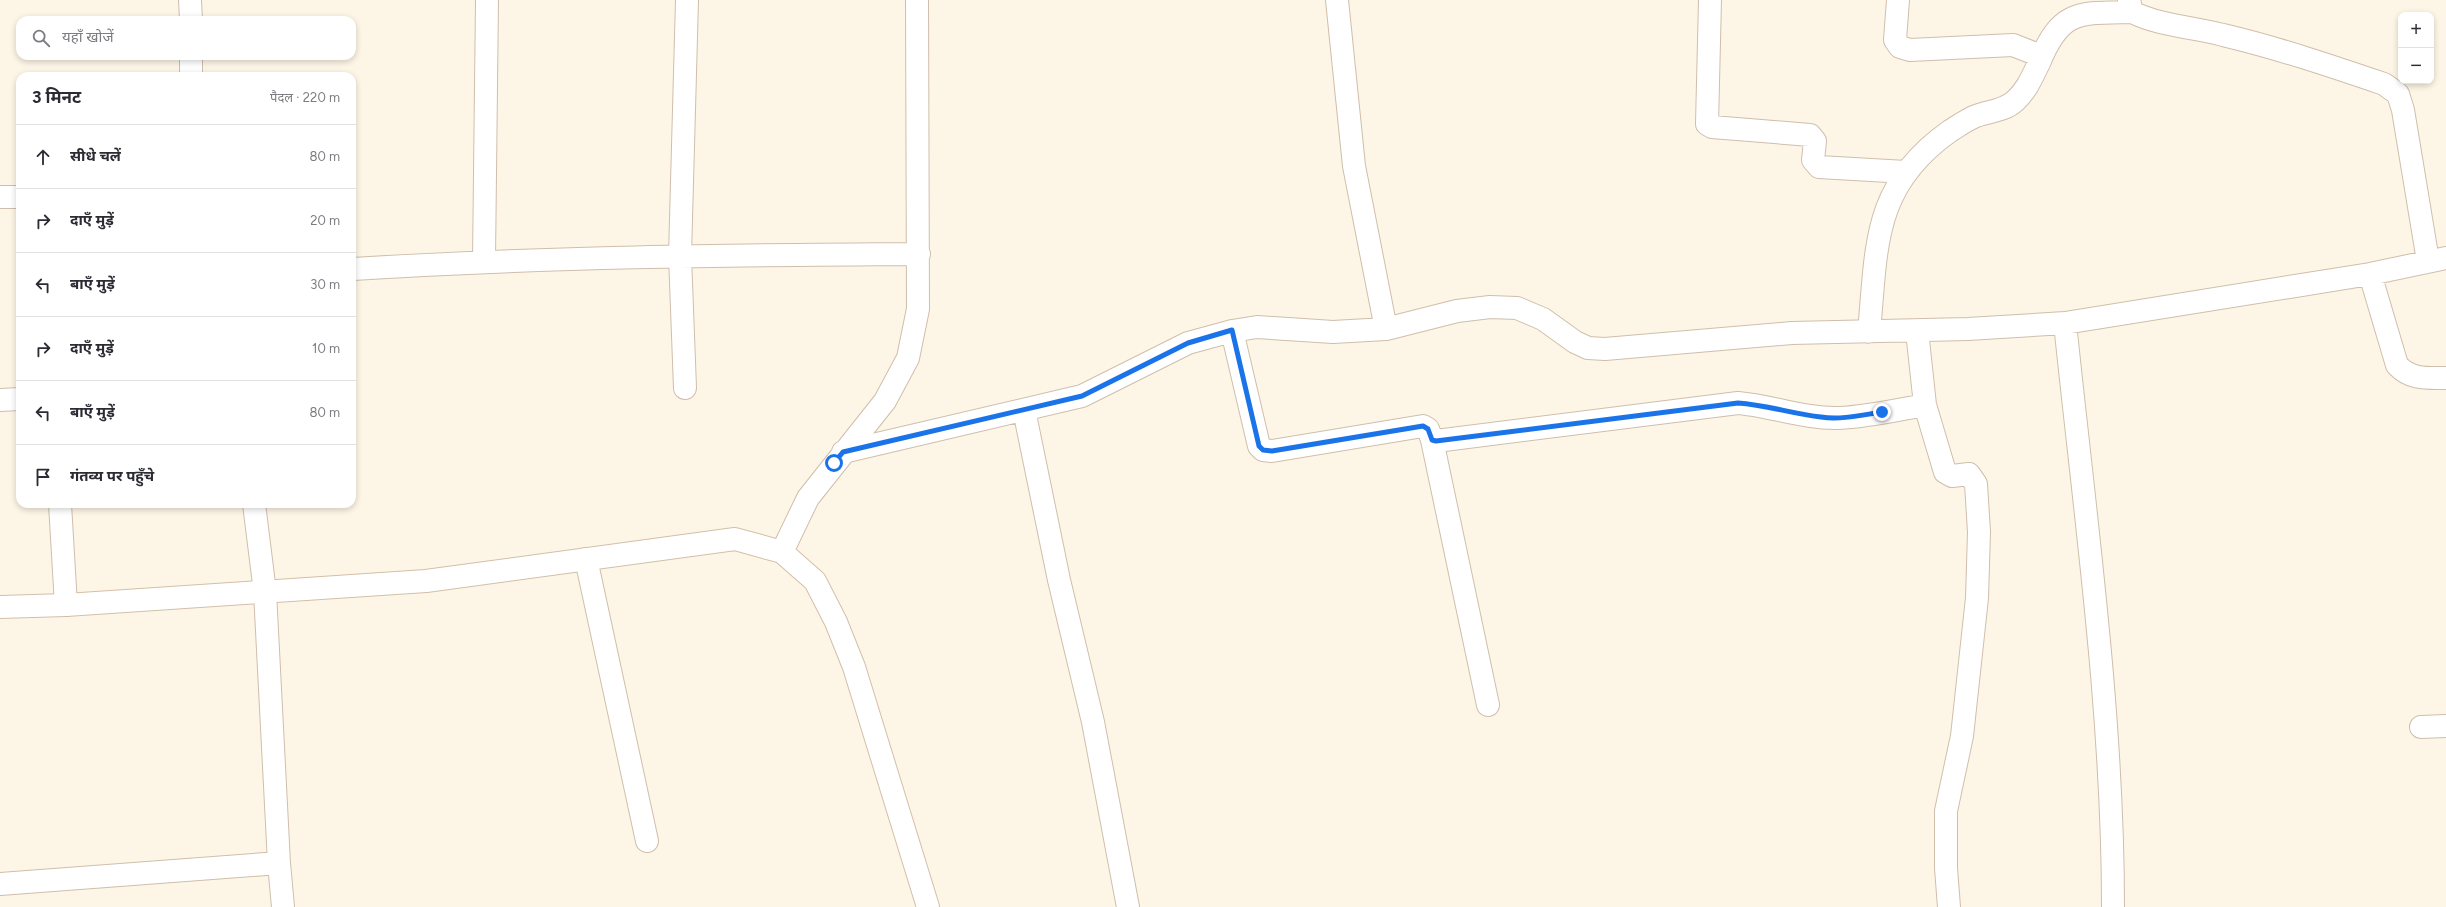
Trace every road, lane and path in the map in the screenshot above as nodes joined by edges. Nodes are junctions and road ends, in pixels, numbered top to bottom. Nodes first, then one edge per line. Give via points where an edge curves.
1 (190, 0) edge
2 (487, 0) edge
3 (687, 0) edge
4 (918, 0) edge
5 (1337, 0) edge
6 (1710, 0) edge
7 (1898, 0) edge
8 (2130, 6) edge
9 (191, 16) edge
10 (2041, 56) junction
11 (191, 60) edge
12 (191, 72) edge
13 (1906, 172) junction
14 (0, 197) edge
15 (16, 197) edge
16 (919, 254) junction
17 (680, 256) junction
18 (2437, 259) edge
19 (484, 260) junction
20 (356, 269) edge
21 (2370, 274) junction
22 (2065, 323) junction
23 (1386, 329) junction
24 (1232, 330) junction
25 (1917, 331) junction
26 (1869, 332) junction
27 (2446, 378) edge
28 (685, 388) dead end
29 (16, 399) edge
30 (0, 400) edge
31 (1925, 405) junction
32 (1024, 410) junction
33 (1432, 440) junction
34 (843, 452) junction
35 (60, 508) edge
36 (254, 508) edge
37 (782, 552) junction
38 (586, 559) junction
39 (265, 592) junction
40 (66, 605) junction
41 (0, 607) edge
42 (1488, 705) dead end
43 (2446, 726) edge
44 (2421, 727) dead end
45 (647, 841) dead end
46 (279, 863) junction
47 (0, 884) edge
48 (283, 907) edge
49 (928, 907) edge
50 (1128, 907) edge
51 (1949, 907) edge
52 (2113, 907) edge

1 - 9 street
2 - 19 street
3 - 17 street
4 - 16 street
5 - 23 street via 1354,166
6 - 13 street via 1705,120 1707,124 1712,127 1810,135 1815,141 1813,160 1819,166
7 - 10 street via 1896,40 1900,47 1910,50 2013,45
8 - 10 street via 2082,13 2063,22
8 - 18 street via 2145,18 2222,34 2322,63 2384,84 2398,94
10 - 13 street via 2029,85 2015,102 1998,111 1976,116 1951,131 1926,150
11 - 12 street
13 - 26 street via 1883,214
14 - 15 street
16 - 17 street
16 - 34 street via 918,309 908,358 885,401
17 - 19 street
17 - 28 street
18 - 21 street
19 - 20 street
21 - 22 street
21 - 27 street via 2397,365 2406,374 2422,378
22 - 25 street
22 - 52 street via 2103,688 2113,843
23 - 24 street via 1333,332 1257,327
23 - 26 street via 1457,311 1490,307 1517,308 1543,319 1588,348 1605,349 1792,334
24 - 32 street via 1188,343 1082,396
24 - 33 street via 1259,446 1263,450 1272,451 1423,426 1428,429
25 - 26 street
25 - 31 street
29 - 30 street
31 - 33 street via 1839,418 1821,417 1764,405 1732,404
31 - 51 street via 1945,472 1952,476 1969,474 1976,484 1977,598 1962,736 1946,811
32 - 34 street
32 - 50 street via 1059,580 1093,722
33 - 42 street
34 - 37 street via 808,498
35 - 40 street
36 - 39 street
37 - 38 street via 735,539
37 - 49 street via 815,581 836,622 854,667
38 - 39 street via 426,581
38 - 45 street
39 - 40 street
39 - 46 street
40 - 41 street
43 - 44 street
46 - 47 street
46 - 48 street

